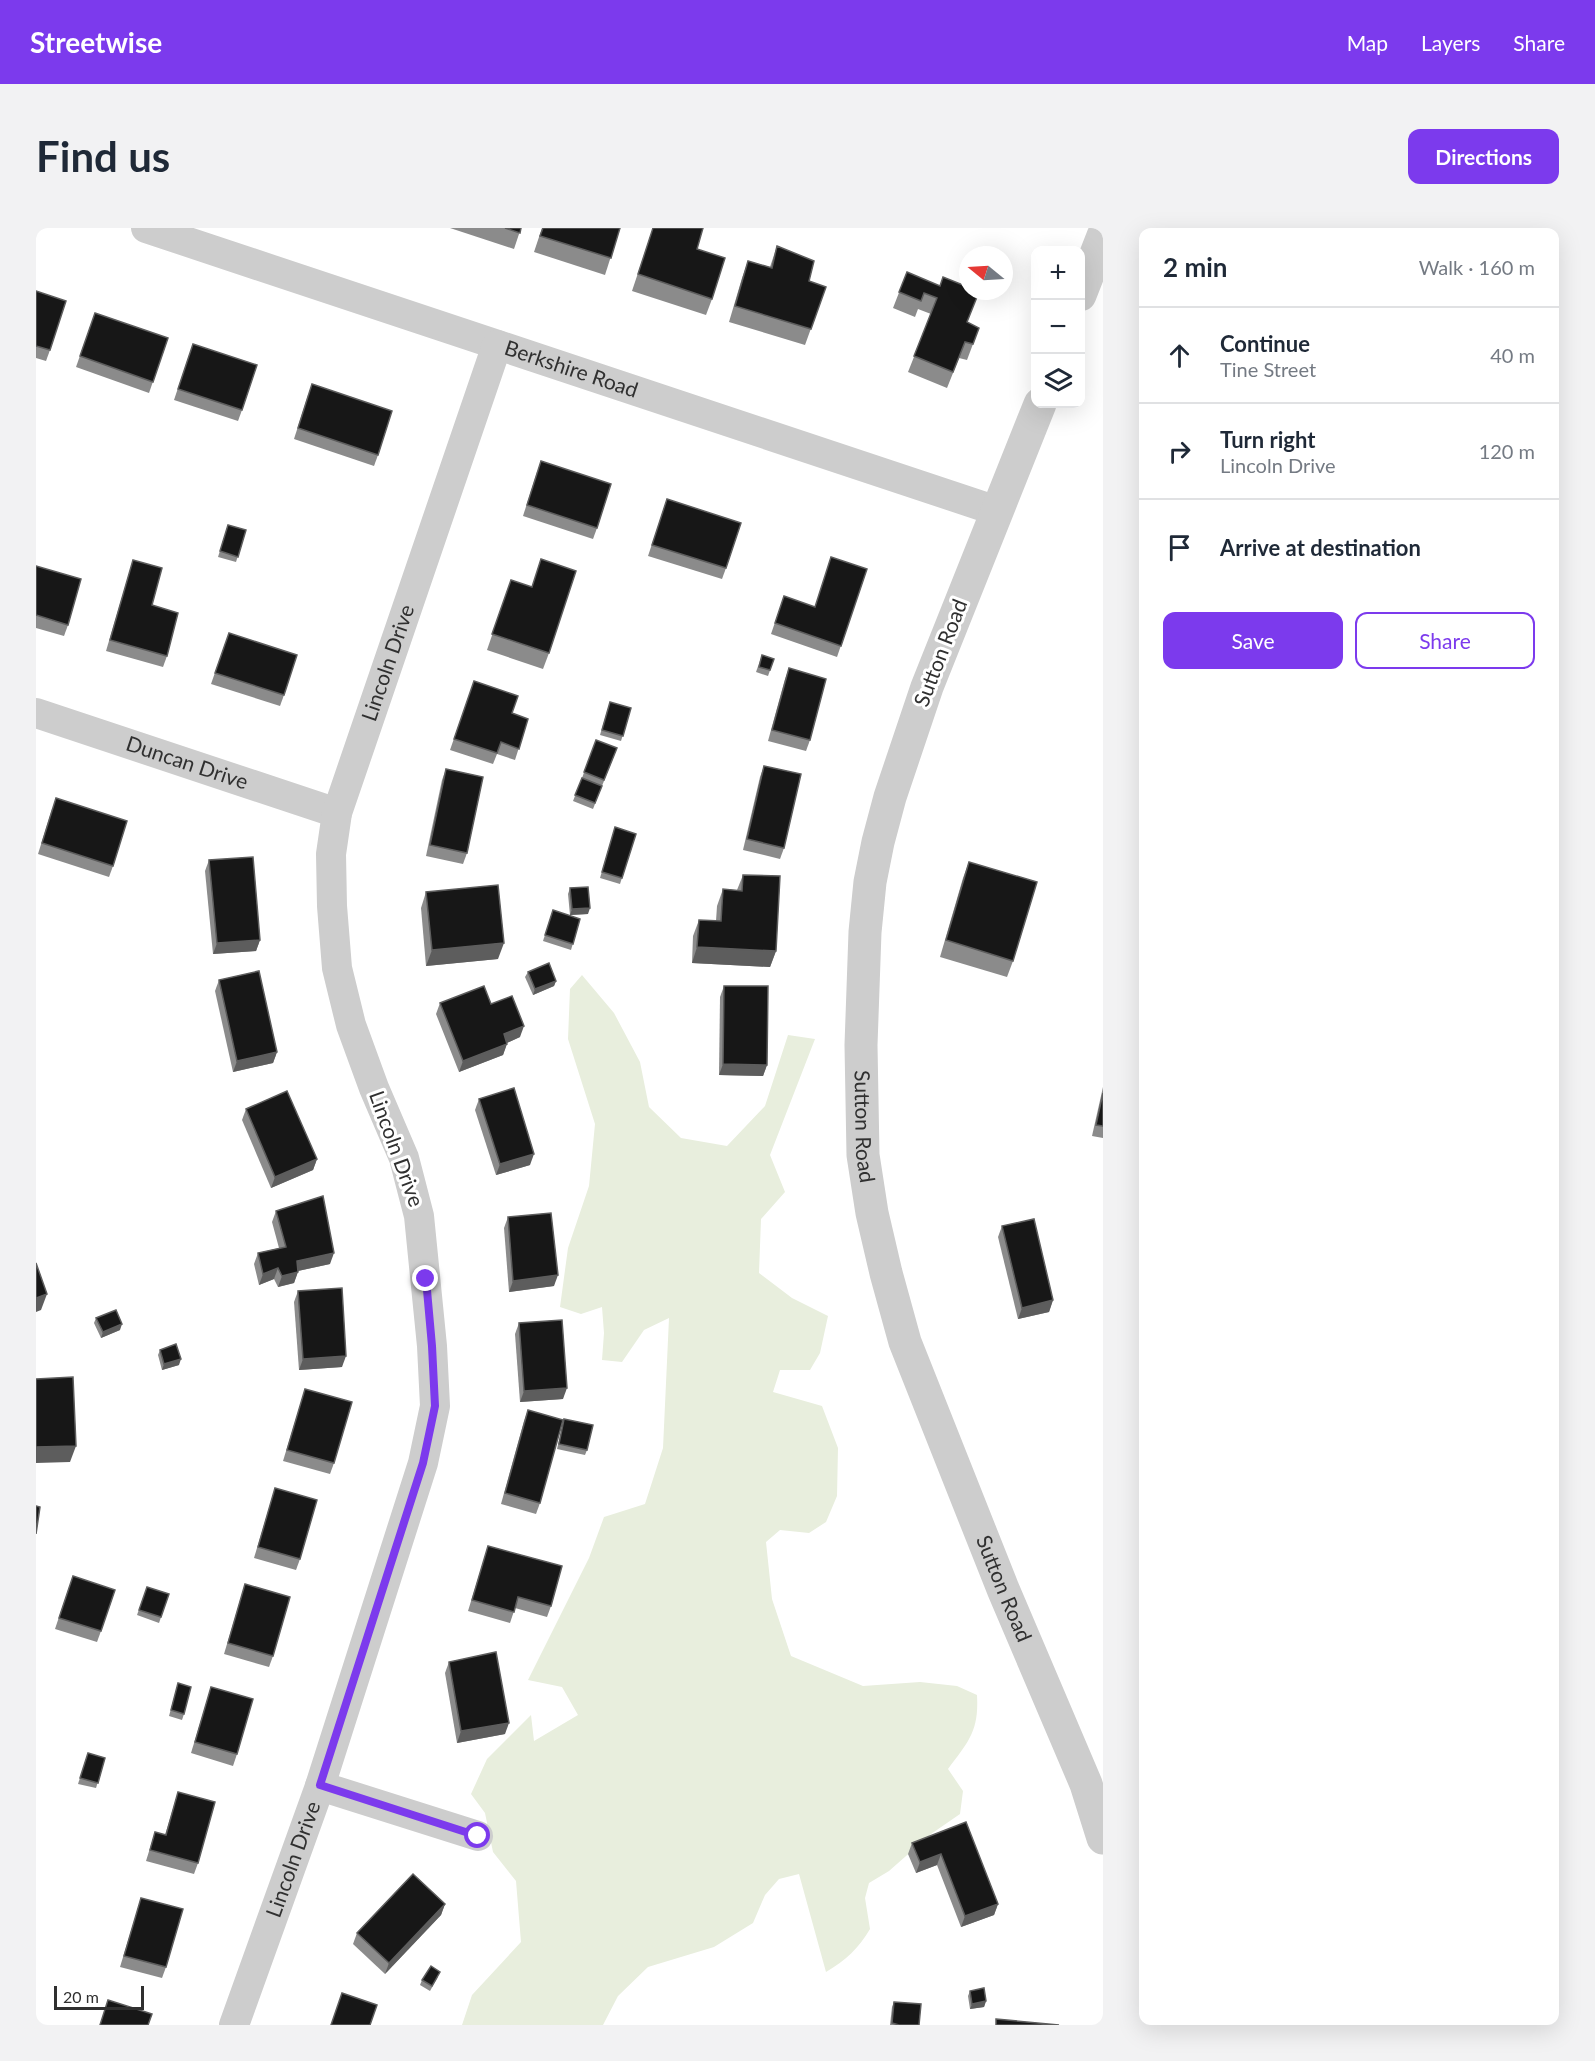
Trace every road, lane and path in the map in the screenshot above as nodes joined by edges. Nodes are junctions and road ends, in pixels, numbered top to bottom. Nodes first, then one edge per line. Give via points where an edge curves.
1 (146, 228) edge
2 (1103, 236) edge
3 (1085, 282) edge
4 (497, 345) junction
5 (1038, 408) edge
6 (997, 511) junction
7 (36, 713) edge
8 (337, 813) junction
9 (320, 1785) junction
10 (478, 1836) dead end
11 (1103, 1838) edge
12 (234, 2025) edge

1 - 4 street, Berkshire Road
2 - 3 street
4 - 6 street, Berkshire Road
4 - 8 street, Lincoln Drive
5 - 6 street, Sutton Road
6 - 11 street, Sutton Road via 927,687 878,842 865,932 863,1155 872,1213 906,1342 1003,1589 1086,1784
7 - 8 street, Duncan Drive
8 - 9 street, Lincoln Drive via 331,854 337,968 351,1025 404,1158 419,1216 435,1406 423,1463
9 - 10 street
9 - 12 street, Lincoln Drive

